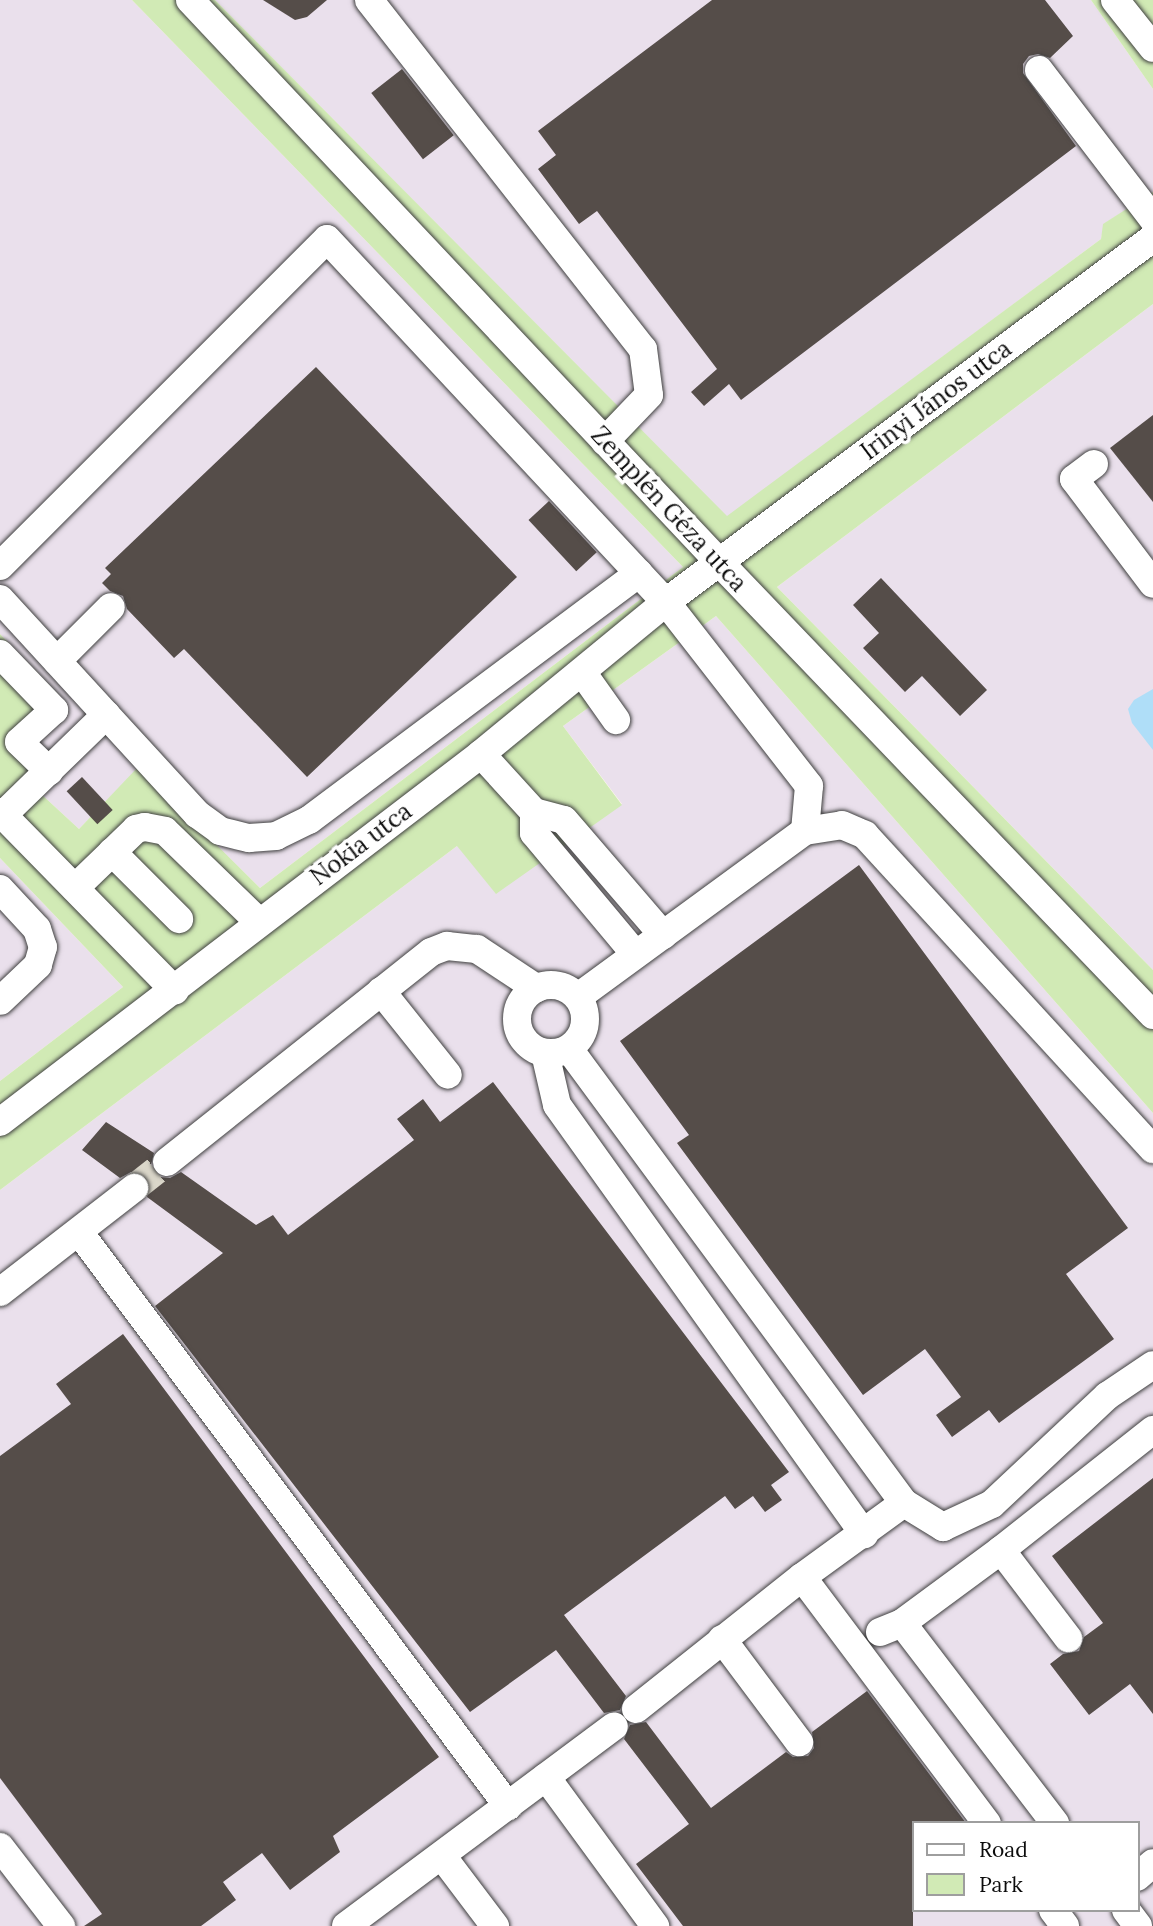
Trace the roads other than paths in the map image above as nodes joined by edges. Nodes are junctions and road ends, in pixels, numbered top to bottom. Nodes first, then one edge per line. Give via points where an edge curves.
1 (190, 0) edge
2 (369, 0) edge
3 (1115, 0) edge
4 (1153, 48) edge
5 (1038, 70) dead end
6 (1153, 219) edge
7 (1153, 238) edge
8 (605, 441) junction
9 (1094, 464) dead end
10 (720, 563) junction
11 (0, 566) edge
12 (639, 573) junction
13 (1153, 584) edge
14 (0, 599) edge
15 (666, 602) junction
16 (111, 607) dead end
17 (0, 654) edge
18 (57, 661) junction
19 (582, 672) junction
20 (106, 715) junction
21 (615, 720) dead end
22 (481, 754) junction
23 (49, 771) junction
24 (534, 811) junction
25 (1, 813) edge
26 (805, 831) junction
27 (112, 852) junction
28 (75, 888) junction
29 (0, 889) edge
30 (179, 919) dead end
31 (259, 922) junction
32 (663, 935) junction
33 (635, 954) junction
34 (536, 988) junction
35 (175, 991) junction
36 (381, 991) junction
37 (578, 997) junction
38 (0, 1002) edge
39 (1153, 1015) edge
40 (557, 1051) junction
41 (447, 1075) dead end
42 (0, 1122) edge
43 (1153, 1149) edge
44 (167, 1162) tunnel mouth
45 (134, 1188) tunnel mouth
46 (692, 1215) junction
47 (79, 1232) junction
48 (657, 1243) junction
49 (0, 1292) edge
50 (1153, 1365) edge
51 (1153, 1430) edge
52 (904, 1503) junction
53 (864, 1534) junction
54 (1001, 1550) junction
55 (802, 1577) junction
56 (1068, 1638) dead end
57 (722, 1640) junction
58 (799, 1742) dead end
59 (546, 1777) junction
60 (508, 1806) junction
61 (985, 1821) edge
62 (1053, 1821) edge
63 (0, 1847) edge
64 (442, 1856) junction
65 (1153, 1863) edge
66 (1139, 1875) edge
67 (494, 1925) edge
68 (61, 1926) edge
69 (346, 1926) edge
70 (655, 1926) edge

1 - 8 street, Zemplén Géza utca
2 - 8 street via 643,349 649,395
3 - 4 street
5 - 6 street
7 - 10 street, Irinyi János utca
8 - 10 street, Zemplén Géza utca
9 - 13 street via 1073,479
10 - 15 street, Nokia utca
10 - 39 street, Zemplén Géza utca
11 - 12 street via 327,239
12 - 15 street
12 - 20 street via 309,820 276,836 248,838 220,831 198,814
14 - 18 street
15 - 19 street, Nokia utca
15 - 26 street via 808,786
16 - 18 street
17 - 23 street via 54,710 11,736
18 - 20 street
19 - 21 street
19 - 22 street, Nokia utca
20 - 23 street
22 - 24 street
22 - 31 street, Nokia utca
23 - 25 street
24 - 32 street via 564,820
24 - 33 street via 534,833
25 - 28 street
26 - 32 street
26 - 43 street via 829,824 865,835
27 - 28 street
27 - 30 street
27 - 31 street via 136,829 165,831
28 - 35 street
29 - 38 street via 37,929 43,947 38,965
31 - 35 street, Nokia utca
32 - 33 street
33 - 37 street
34 - 36 street via 477,948 463,946 431,952
34 - 37 street via 558,985
34 - 40 street via 521,1003 517,1024 526,1043
35 - 42 street, Nokia utca
36 - 41 street
36 - 44 street
37 - 40 street via 584,1007 584,1031
40 - 46 street
40 - 48 street via 557,1105
45 - 47 street
46 - 48 street
46 - 52 street
47 - 49 street
47 - 60 street
48 - 53 street
50 - 52 street via 1107,1396 992,1504 943,1527
51 - 54 street
52 - 53 street
53 - 55 street
54 - 56 street
54 - 62 street via 891,1628
55 - 57 street
55 - 61 street
57 - 58 street
57 - 59 street
59 - 60 street
59 - 70 street
60 - 64 street
63 - 68 street
64 - 67 street
64 - 69 street
65 - 66 street

